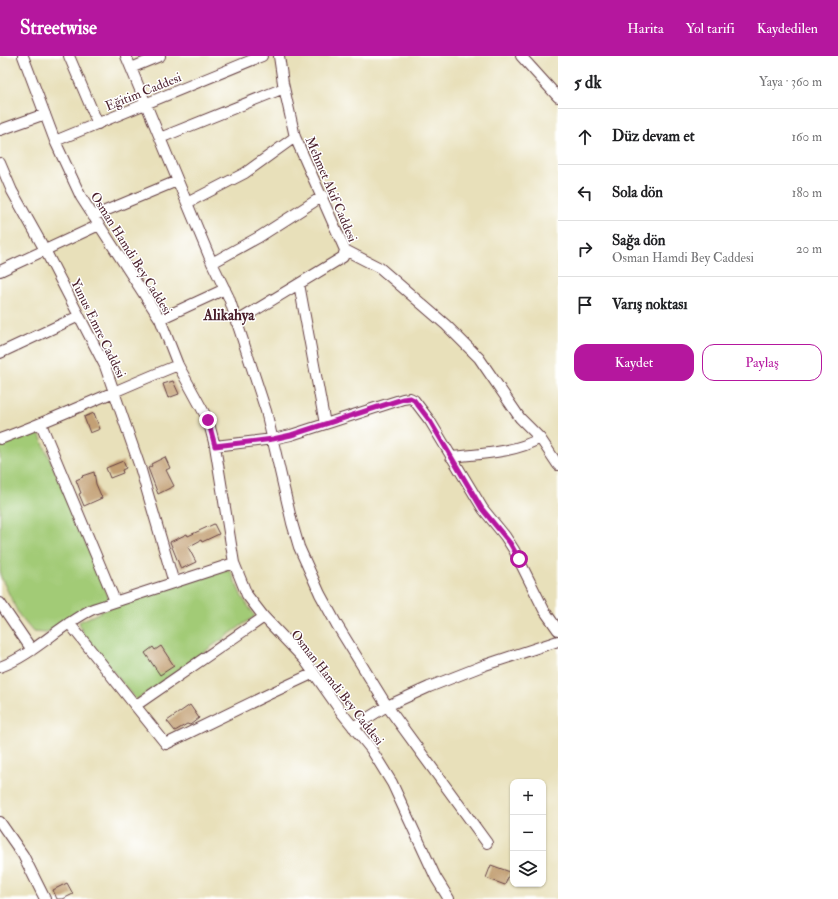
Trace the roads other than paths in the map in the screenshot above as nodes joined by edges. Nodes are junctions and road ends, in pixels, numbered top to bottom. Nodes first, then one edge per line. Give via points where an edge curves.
1 (23, 56) edge
2 (69, 56) edge
3 (126, 56) edge
4 (160, 56) edge
5 (262, 56) edge
6 (279, 56) edge
7 (521, 56) edge
8 (131, 68) junction
9 (284, 88) junction
10 (558, 97) edge
11 (146, 104) junction
12 (45, 114) junction
13 (98, 124) junction
14 (0, 130) edge
15 (296, 137) junction
16 (160, 138) junction
17 (55, 141) junction
18 (0, 163) edge
19 (177, 181) junction
20 (4, 182) edge
21 (323, 196) junction
22 (187, 203) junction
23 (96, 221) junction
24 (45, 250) junction
25 (345, 250) junction
26 (212, 263) junction
27 (0, 271) edge
28 (299, 284) junction
29 (225, 289) junction
30 (79, 316) junction
31 (160, 319) junction
32 (236, 322) junction
33 (0, 353) edge
34 (178, 365) junction
35 (114, 390) junction
36 (41, 424) junction
37 (325, 424) junction
38 (540, 438) junction
39 (0, 439) edge
40 (273, 439) junction
41 (215, 446) junction
42 (451, 457) junction
43 (558, 465) edge
44 (234, 563) junction
45 (174, 583) junction
46 (115, 601) junction
47 (0, 603) edge
48 (264, 617) junction
49 (69, 623) junction
50 (558, 630) edge
51 (558, 641) edge
52 (32, 650) junction
53 (0, 667) edge
54 (314, 673) junction
55 (135, 706) junction
56 (387, 706) junction
57 (353, 727) junction
58 (0, 822) edge
59 (487, 843) dead end
60 (45, 899) edge
61 (449, 899) edge

1 - 12 street, Osman Hamdi Bey Caddesi
2 - 13 street
3 - 8 street
4 - 8 street
5 - 11 street, Eğitim Caddesi
6 - 9 street, Mehmet Akif Caddesi
7 - 10 street
8 - 11 street
9 - 15 street, Mehmet Akif Caddesi
9 - 16 street
11 - 13 street, Eğitim Caddesi
11 - 16 street
12 - 14 street
12 - 17 street, Osman Hamdi Bey Caddesi
13 - 17 street, Eğitim Caddesi
15 - 21 street, Mehmet Akif Caddesi
15 - 22 street via 245,173
16 - 19 street
17 - 23 street, Osman Hamdi Bey Caddesi via 81,197
18 - 20 street, Yunus Emre Caddesi
19 - 22 street
19 - 23 street
20 - 24 street, Yunus Emre Caddesi via 12,191
21 - 25 street, Mehmet Akif Caddesi
21 - 26 street via 259,237
22 - 26 street
23 - 24 street
23 - 31 street, Osman Hamdi Bey Caddesi
24 - 27 street
24 - 30 street, Yunus Emre Caddesi
25 - 28 street, Mehmet Akif Caddesi via 343,257
25 - 38 street via 380,268 446,325 479,358 520,418
26 - 29 street
28 - 32 street, Mehmet Akif Caddesi
28 - 37 street
29 - 31 street
29 - 32 street
30 - 33 street
30 - 35 street, Yunus Emre Caddesi via 102,359
31 - 34 street, Osman Hamdi Bey Caddesi
32 - 40 street
34 - 35 street
34 - 41 street, Osman Hamdi Bey Caddesi via 208,420
35 - 36 street
35 - 45 street, Yunus Emre Caddesi via 142,473
36 - 39 street
36 - 46 street
37 - 40 street
37 - 42 street via 410,398 421,408
38 - 42 street via 516,448
38 - 43 street
40 - 41 street
40 - 56 street via 292,523 306,564 337,625
41 - 44 street, Osman Hamdi Bey Caddesi
42 - 50 street via 482,509 510,543 544,610
44 - 45 street
44 - 48 street, Osman Hamdi Bey Caddesi via 247,595
45 - 46 street
46 - 49 street
47 - 52 street
48 - 54 street, Osman Hamdi Bey Caddesi
48 - 55 street
49 - 52 street
49 - 55 street
51 - 56 street via 485,665
52 - 53 street
54 - 55 street via 166,744
54 - 57 street, Osman Hamdi Bey Caddesi
56 - 57 street
56 - 59 street
57 - 61 street, Osman Hamdi Bey Caddesi via 388,776 436,878
58 - 60 street via 23,855

